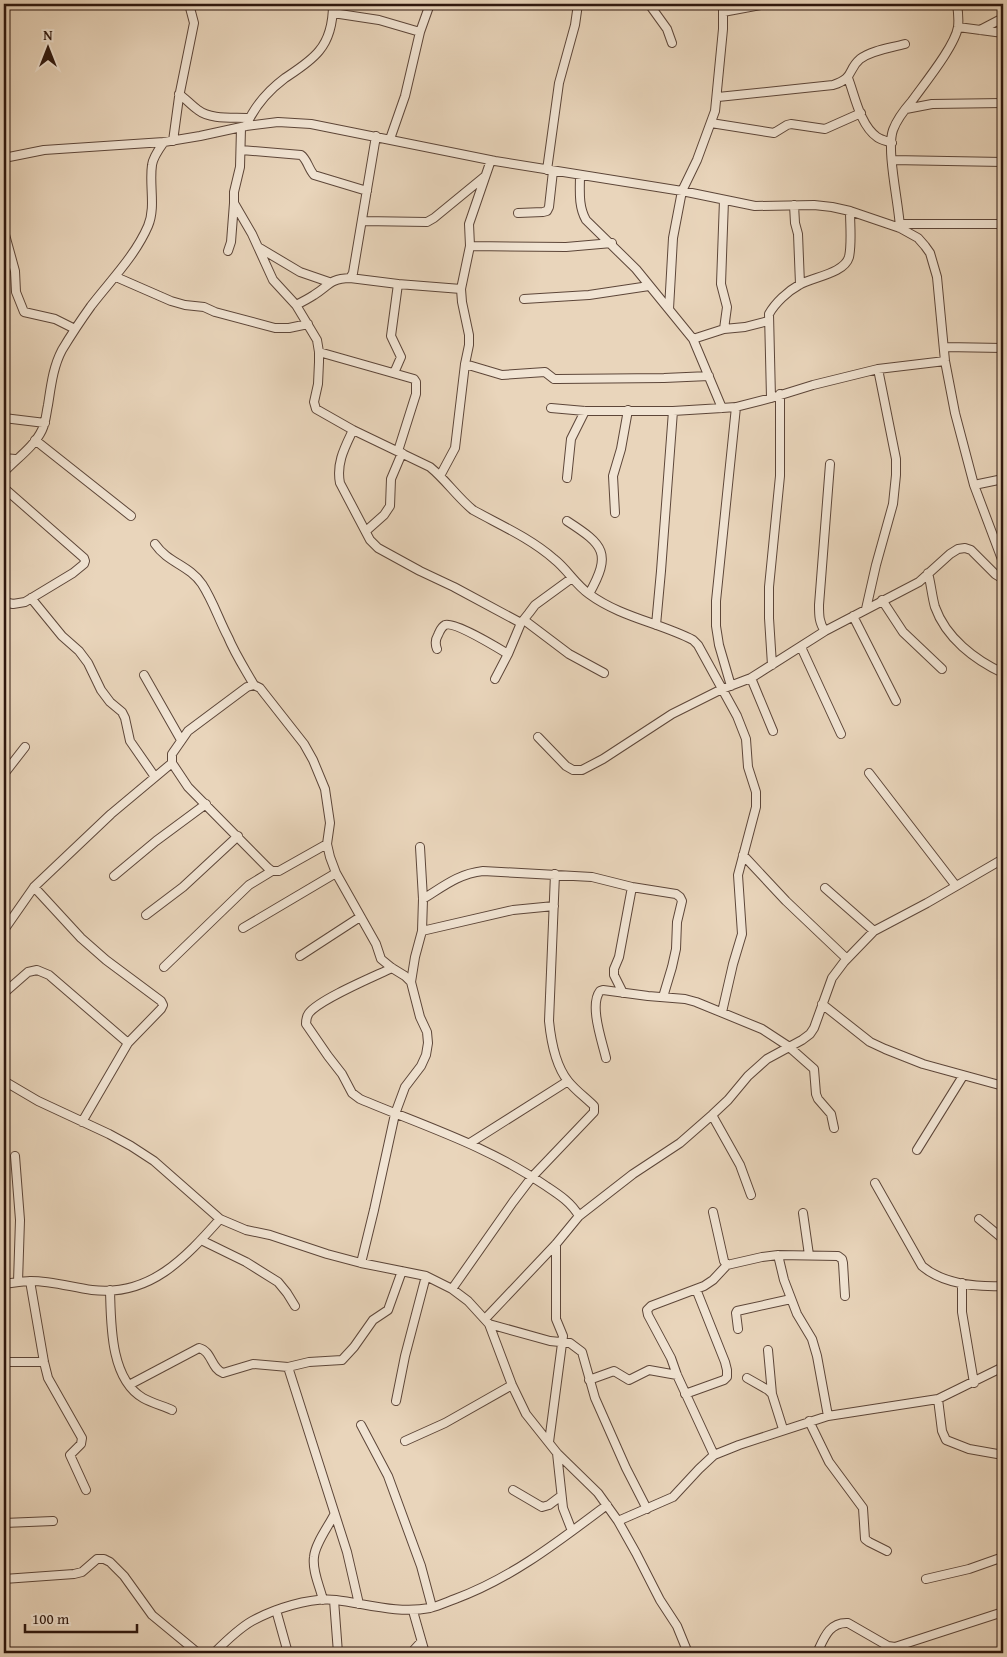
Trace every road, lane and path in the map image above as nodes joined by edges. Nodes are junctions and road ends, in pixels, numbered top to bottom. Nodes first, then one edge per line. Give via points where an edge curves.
1 (189, 4) edge
2 (333, 4) edge
3 (430, 4) edge
4 (578, 4) edge
5 (649, 4) edge
6 (723, 4) edge
7 (766, 4) edge
8 (957, 4) edge
9 (723, 12) junction
10 (333, 13) junction
11 (1003, 18) edge
12 (958, 27) junction
13 (980, 30) junction
14 (420, 32) junction
15 (1003, 33) edge
16 (672, 43) dead end
17 (905, 44) dead end
18 (848, 78) junction
19 (179, 94) junction
20 (718, 97) junction
21 (1003, 103) edge
22 (906, 109) junction
23 (861, 113) junction
24 (711, 123) junction
25 (245, 124) junction
26 (376, 136) junction
27 (390, 139) junction
28 (173, 141) junction
29 (164, 142) junction
30 (892, 143) junction
31 (241, 150) junction
32 (4, 158) edge
33 (491, 160) junction
34 (892, 160) junction
35 (1003, 162) edge
36 (550, 170) junction
37 (580, 175) junction
38 (484, 177) junction
39 (367, 191) junction
40 (682, 191) junction
41 (724, 200) junction
42 (234, 203) junction
43 (794, 206) junction
44 (850, 211) junction
45 (518, 213) dead end
46 (362, 221) junction
47 (1003, 224) edge
48 (900, 226) junction
49 (4, 231) edge
50 (612, 243) junction
51 (470, 246) junction
52 (258, 247) junction
53 (228, 251) dead end
54 (116, 277) junction
55 (350, 278) junction
56 (329, 282) junction
57 (398, 284) junction
58 (800, 284) junction
59 (649, 286) junction
60 (461, 289) junction
61 (524, 300) dead end
62 (296, 305) junction
63 (669, 309) junction
64 (768, 321) junction
65 (308, 324) junction
66 (75, 329) junction
67 (724, 329) junction
68 (693, 339) junction
69 (944, 347) junction
70 (1003, 348) edge
71 (319, 352) junction
72 (945, 361) junction
73 (465, 364) junction
74 (878, 369) junction
75 (394, 373) junction
76 (709, 376) junction
77 (780, 394) junction
78 (771, 398) junction
79 (736, 406) junction
80 (551, 408) dead end
81 (722, 408) junction
82 (585, 410) junction
83 (628, 410) junction
84 (673, 411) junction
85 (4, 418) edge
86 (45, 423) junction
87 (353, 430) junction
88 (36, 440) junction
89 (400, 452) junction
90 (4, 458) edge
91 (15, 459) junction
92 (830, 464) dead end
93 (4, 472) edge
94 (440, 476) junction
95 (567, 478) dead end
96 (1003, 479) edge
97 (974, 485) junction
98 (4, 488) edge
99 (615, 513) dead end
100 (131, 516) dead end
101 (567, 521) dead end
102 (366, 530) junction
103 (155, 544) dead end
104 (1003, 562) edge
105 (928, 573) junction
106 (572, 578) junction
107 (1003, 579) edge
108 (589, 594) junction
109 (31, 598) junction
110 (882, 600) junction
111 (4, 602) edge
112 (866, 609) junction
113 (852, 616) junction
114 (522, 622) junction
115 (656, 625) junction
116 (825, 631) junction
117 (801, 647) junction
118 (437, 649) dead end
119 (508, 654) junction
120 (772, 664) junction
121 (942, 669) dead end
122 (604, 673) dead end
123 (1003, 673) edge
124 (144, 674) dead end
125 (751, 678) junction
126 (495, 679) dead end
127 (254, 685) junction
128 (731, 686) junction
129 (722, 689) junction
130 (896, 701) dead end
131 (773, 731) dead end
132 (841, 734) dead end
133 (538, 737) dead end
134 (181, 740) junction
135 (25, 747) dead end
136 (172, 763) junction
137 (869, 773) dead end
138 (4, 774) edge
139 (155, 777) junction
140 (206, 804) junction
141 (238, 836) junction
142 (4, 839) edge
143 (327, 844) junction
144 (4, 846) edge
145 (420, 847) dead end
146 (742, 855) junction
147 (1003, 859) edge
148 (272, 871) junction
149 (336, 873) junction
150 (555, 874) junction
151 (114, 876) dead end
152 (956, 886) junction
153 (34, 887) junction
154 (632, 887) junction
155 (825, 888) dead end
156 (423, 899) junction
157 (554, 906) junction
158 (146, 915) dead end
159 (360, 917) junction
160 (243, 928) dead end
161 (4, 930) edge
162 (422, 931) junction
163 (874, 931) junction
164 (300, 956) dead end
165 (847, 959) junction
166 (164, 967) dead end
167 (392, 968) junction
168 (411, 982) junction
169 (4, 993) edge
170 (623, 993) junction
171 (663, 997) junction
172 (822, 1004) junction
173 (722, 1012) junction
174 (128, 1043) junction
175 (788, 1046) junction
176 (606, 1058) dead end
177 (963, 1076) junction
178 (4, 1081) edge
179 (568, 1081) junction
180 (1001, 1084) edge
181 (395, 1114) junction
182 (712, 1115) junction
183 (82, 1122) junction
184 (834, 1128) dead end
185 (470, 1143) junction
186 (918, 1150) dead end
187 (15, 1156) dead end
188 (532, 1177) junction
189 (875, 1183) dead end
190 (751, 1195) dead end
191 (713, 1212) dead end
192 (803, 1213) dead end
193 (579, 1216) junction
194 (220, 1219) junction
195 (979, 1219) dead end
196 (1003, 1239) edge
197 (201, 1240) junction
198 (556, 1244) junction
199 (778, 1255) junction
200 (809, 1255) junction
201 (361, 1263) junction
202 (727, 1264) junction
203 (402, 1271) junction
204 (426, 1276) junction
205 (30, 1281) junction
206 (18, 1282) junction
207 (962, 1283) junction
208 (4, 1284) edge
209 (1003, 1286) edge
210 (452, 1289) junction
211 (696, 1289) junction
212 (110, 1290) junction
213 (846, 1296) dead end
214 (791, 1299) junction
215 (295, 1306) dead end
216 (487, 1321) junction
217 (738, 1329) dead end
218 (561, 1342) junction
219 (768, 1350) dead end
220 (4, 1362) edge
221 (44, 1362) junction
222 (1003, 1366) edge
223 (288, 1367) junction
224 (677, 1375) junction
225 (747, 1378) dead end
226 (589, 1380) junction
227 (974, 1382) junction
228 (129, 1385) junction
229 (512, 1385) junction
230 (686, 1394) junction
231 (772, 1394) junction
232 (938, 1399) junction
233 (396, 1402) dead end
234 (172, 1410) dead end
235 (828, 1416) junction
236 (809, 1422) junction
237 (361, 1426) dead end
238 (784, 1429) junction
239 (405, 1441) dead end
240 (549, 1442) junction
241 (558, 1453) junction
242 (714, 1455) junction
243 (1003, 1455) edge
244 (86, 1490) dead end
245 (513, 1490) dead end
246 (561, 1496) junction
247 (606, 1505) junction
248 (647, 1509) junction
249 (334, 1515) junction
250 (54, 1521) dead end
251 (618, 1521) junction
252 (4, 1522) edge
253 (572, 1531) junction
254 (887, 1551) dead end
255 (1003, 1557) edge
256 (926, 1578) dead end
257 (4, 1579) edge
258 (323, 1600) junction
259 (334, 1600) junction
260 (358, 1604) junction
261 (432, 1607) junction
262 (276, 1610) junction
263 (413, 1611) junction
264 (1003, 1612) edge
265 (421, 1642) junction
266 (895, 1650) edge
267 (198, 1653) edge
268 (214, 1653) edge
269 (288, 1653) edge
270 (338, 1653) edge
271 (411, 1653) edge
272 (425, 1653) edge
273 (688, 1653) edge
274 (817, 1653) edge

1 - 19 street via 194,23
2 - 10 street
3 - 14 street
4 - 36 street via 559,83
5 - 16 street via 668,29
6 - 9 street
7 - 9 street
8 - 12 street
9 - 20 street
10 - 14 street via 379,20
10 - 25 street via 320,50 275,87
11 - 13 street
12 - 13 street
12 - 22 street via 941,60
13 - 15 street
14 - 27 street via 405,96
17 - 18 street via 864,57
18 - 20 street via 833,85
18 - 23 street
19 - 25 street via 204,113
19 - 28 street
20 - 24 street
21 - 22 street via 932,104
22 - 30 street via 894,129
23 - 24 street via 825,129 791,124 774,133
23 - 30 street via 878,138
24 - 40 street
25 - 26 street via 311,124
25 - 28 street
25 - 31 street
26 - 27 street
26 - 39 street
27 - 33 street
28 - 29 street
29 - 32 street via 44,150
29 - 54 street via 152,164 149,222 143,238
30 - 34 street
31 - 39 street via 301,155 314,175
31 - 42 street
33 - 36 street
33 - 38 street
34 - 35 street
34 - 48 street
36 - 37 street
36 - 45 street via 547,211
37 - 40 street
37 - 50 street via 582,214
38 - 46 street via 426,222
38 - 51 street via 469,224
39 - 46 street
40 - 41 street
40 - 63 street via 673,238
41 - 43 street via 763,207
41 - 67 street via 721,284 727,307
42 - 52 street
42 - 53 street
43 - 44 street
43 - 58 street
44 - 48 street
44 - 58 street via 848,259 844,266
46 - 55 street
47 - 48 street
48 - 69 street via 918,238 930,254 937,277
49 - 66 street via 15,271 16,292 24,312 55,319
50 - 51 street via 566,247
50 - 59 street
51 - 60 street
52 - 56 street via 300,272
52 - 62 street via 273,280
54 - 65 street via 171,301 275,328
54 - 66 street
55 - 56 street
55 - 57 street
56 - 62 street via 315,295
57 - 60 street
57 - 75 street via 391,336 401,357
58 - 64 street via 772,309
59 - 61 street via 589,296
59 - 63 street
60 - 73 street via 469,335
62 - 65 street
63 - 68 street
64 - 67 street
64 - 78 street
65 - 71 street via 317,340
66 - 86 street via 56,362
67 - 68 street
68 - 76 street
69 - 70 street
69 - 72 street
71 - 75 street
71 - 87 street via 314,406
72 - 74 street
72 - 97 street
73 - 76 street via 495,374 545,372 557,379
73 - 94 street via 455,448
74 - 77 street
74 - 112 street via 896,459 896,475 893,504
75 - 89 street via 414,379 417,386
76 - 81 street
77 - 78 street
77 - 120 street via 780,476 769,587
78 - 79 street
79 - 81 street
79 - 128 street via 716,600 719,645
80 - 82 street
81 - 84 street
82 - 83 street
82 - 95 street via 571,439
83 - 84 street
83 - 99 street via 613,476
84 - 115 street
85 - 86 street
86 - 88 street
87 - 89 street
87 - 102 street via 338,472 340,482
88 - 91 street
88 - 100 street
89 - 94 street
89 - 102 street via 391,479 390,506
90 - 91 street
91 - 93 street
92 - 116 street via 819,605 821,625
94 - 106 street via 472,510 536,545
96 - 97 street
97 - 104 street
98 - 109 street via 85,561 73,573
101 - 108 street via 593,539 601,550 600,575
102 - 114 street via 378,548
103 - 127 street via 165,556 196,576
105 - 107 street via 950,554 965,548
105 - 110 street via 919,582
105 - 123 street via 935,606 955,640 988,666
106 - 108 street
106 - 114 street via 536,605
108 - 115 street
109 - 111 street via 13,604
109 - 139 street via 79,651 110,702 122,712 130,741
110 - 112 street
110 - 121 street via 903,632
112 - 113 street
113 - 116 street
113 - 130 street
114 - 119 street
114 - 122 street
115 - 129 street via 698,644
116 - 117 street
117 - 120 street
117 - 132 street
118 - 119 street via 436,639 442,628 450,625 474,634
119 - 126 street
120 - 125 street
124 - 134 street
125 - 128 street
125 - 131 street
127 - 134 street via 206,717
127 - 143 street via 282,714 313,760 328,805
128 - 129 street
129 - 133 street via 672,714 582,770 566,766
129 - 146 street via 746,738 748,767 756,792 756,807
134 - 136 street via 172,754
135 - 138 street
136 - 139 street
136 - 140 street via 188,787
137 - 152 street
139 - 153 street
140 - 141 street
140 - 151 street
141 - 148 street
141 - 158 street via 183,887
142 - 144 street
143 - 148 street via 279,871
143 - 149 street
145 - 156 street
146 - 165 street
146 - 173 street via 738,875 742,934
147 - 152 street
148 - 166 street via 249,885
149 - 159 street
149 - 160 street
150 - 154 street via 592,877
150 - 156 street via 468,873
150 - 157 street
152 - 163 street
153 - 161 street
153 - 174 street via 81,938 161,1001 161,1009
154 - 170 street via 614,970
154 - 171 street via 676,894 682,901 674,958
155 - 163 street
156 - 162 street
157 - 162 street via 513,910
157 - 179 street via 549,1022 557,1060
159 - 164 street
159 - 167 street via 381,959
162 - 168 street
163 - 165 street
165 - 172 street via 832,978
167 - 168 street
167 - 181 street via 324,1002 309,1013 306,1024 352,1093
168 - 181 street via 428,1043 421,1066 405,1087
169 - 174 street via 28,972 37,970 49,975
170 - 171 street
170 - 176 street via 604,990 598,992 596,999
171 - 173 street via 696,1002
172 - 175 street via 810,1034
172 - 177 street via 870,1042 922,1064
173 - 175 street via 762,1029
174 - 183 street
175 - 182 street via 766,1059
175 - 184 street via 815,1071 816,1094 831,1114
177 - 180 street
177 - 186 street
178 - 183 street
179 - 185 street
179 - 188 street via 594,1106 594,1112
181 - 185 street
181 - 201 street
182 - 190 street via 740,1165
182 - 193 street via 680,1143
183 - 194 street via 131,1146 154,1162
185 - 188 street
187 - 206 street via 20,1220
188 - 193 street via 565,1199
188 - 210 street
189 - 207 street via 922,1266 938,1277
191 - 202 street
192 - 200 street
193 - 198 street
194 - 197 street
194 - 201 street via 246,1230
195 - 196 street
197 - 212 street via 152,1281
197 - 215 street via 278,1282
198 - 216 street
198 - 218 street via 556,1319 562,1332
199 - 200 street
199 - 202 street
199 - 214 street
200 - 213 street via 842,1259
201 - 203 street
202 - 211 street via 713,1280
203 - 204 street
203 - 223 street via 388,1310 373,1320 342,1360
204 - 210 street
204 - 233 street via 404,1356
205 - 206 street
205 - 212 street
205 - 221 street
206 - 208 street
207 - 209 street
207 - 227 street via 962,1312
210 - 216 street
211 - 224 street via 647,1310
211 - 230 street via 725,1362 727,1378
212 - 228 street via 112,1340
214 - 217 street via 737,1311
214 - 235 street via 812,1339
216 - 218 street
216 - 229 street
218 - 226 street via 570,1343 582,1352
218 - 240 street
219 - 231 street
220 - 221 street
221 - 244 street via 48,1378 82,1438 81,1444 70,1455
222 - 227 street
223 - 228 street via 253,1364 219,1372 206,1351 199,1348
223 - 249 street
224 - 226 street via 649,1370 628,1380 614,1371
224 - 230 street
225 - 231 street
226 - 248 street
227 - 232 street
228 - 234 street via 142,1397
229 - 239 street via 445,1423
229 - 240 street via 526,1414
230 - 242 street
231 - 238 street
232 - 235 street
232 - 243 street via 946,1440 969,1450
235 - 236 street
236 - 238 street
236 - 254 street via 829,1462 863,1508 865,1539
237 - 261 street via 388,1476 421,1566
238 - 242 street
240 - 241 street
241 - 246 street
241 - 247 street
242 - 248 street via 673,1497
245 - 246 street via 542,1507
246 - 253 street via 562,1508
247 - 251 street
247 - 253 street
248 - 251 street
249 - 258 street via 316,1547 313,1563
249 - 260 street via 347,1552
250 - 252 street
251 - 273 street
253 - 261 street via 500,1580
255 - 256 street via 969,1569
257 - 267 street via 74,1574 82,1572 97,1559 104,1559 117,1568 152,1615
258 - 259 street
258 - 262 street
259 - 260 street
259 - 270 street
260 - 263 street
261 - 263 street
262 - 268 street via 250,1622
262 - 269 street
263 - 265 street
264 - 266 street
265 - 271 street
265 - 272 street
266 - 274 street via 848,1623 840,1623 828,1631

